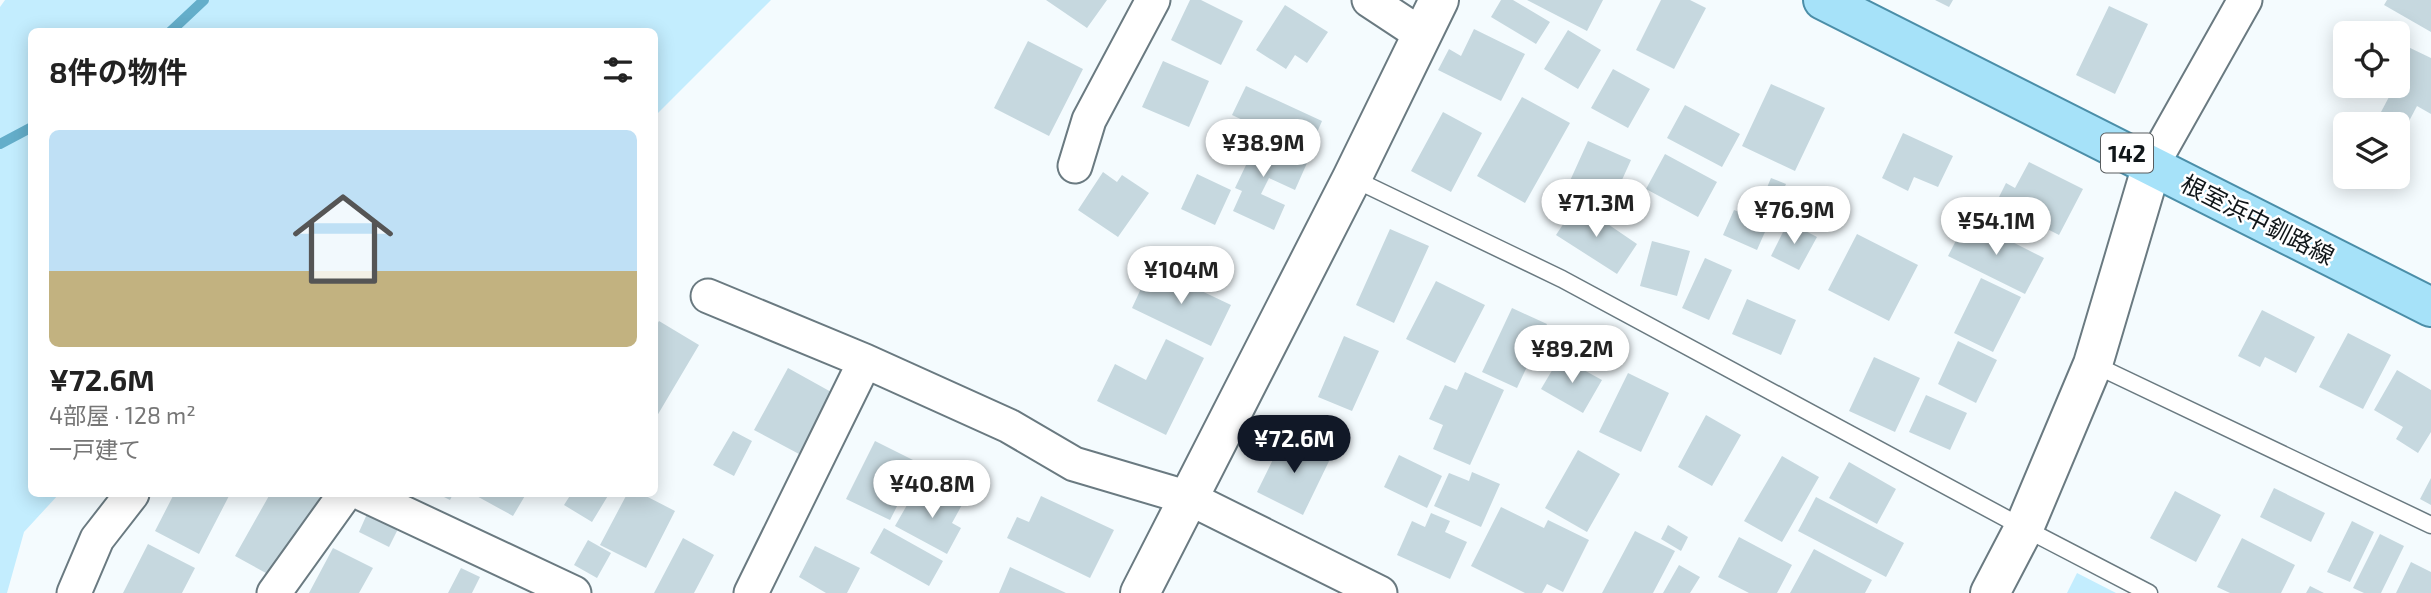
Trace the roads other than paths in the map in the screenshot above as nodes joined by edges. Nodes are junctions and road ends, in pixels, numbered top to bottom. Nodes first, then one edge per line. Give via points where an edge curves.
1 (1153, 0) edge
2 (1369, 0) edge
3 (1439, 0) edge
4 (1823, 0) edge
5 (2245, 0) edge
6 (1422, 35) junction
7 (2152, 165) junction
8 (1075, 166) dead end
9 (1352, 178) junction
10 (708, 296) dead end
11 (2431, 307) edge
12 (865, 361) junction
13 (2093, 364) junction
14 (130, 497) edge
15 (343, 497) edge
16 (369, 497) edge
17 (1189, 498) junction
18 (2431, 525) edge
19 (2024, 528) junction
20 (74, 593) edge
21 (274, 593) edge
22 (574, 593) edge
23 (751, 593) edge
24 (1140, 593) edge
25 (1380, 593) edge
26 (1990, 593) edge
27 (2149, 593) edge

1 - 8 street via 1089,120
2 - 6 street
3 - 6 street
4 - 7 main road, 根室浜中釧路線 / 142
5 - 7 street
6 - 9 street
7 - 11 main road, 根室浜中釧路線 / 142
7 - 13 street
9 - 17 street
9 - 19 lane via 1562,279
10 - 12 street
12 - 17 street via 1009,426 1074,464
12 - 23 street
13 - 18 lane
13 - 19 street
14 - 20 street via 97,538
15 - 21 street
16 - 22 street
17 - 24 street
17 - 25 street
19 - 26 street
19 - 27 lane

